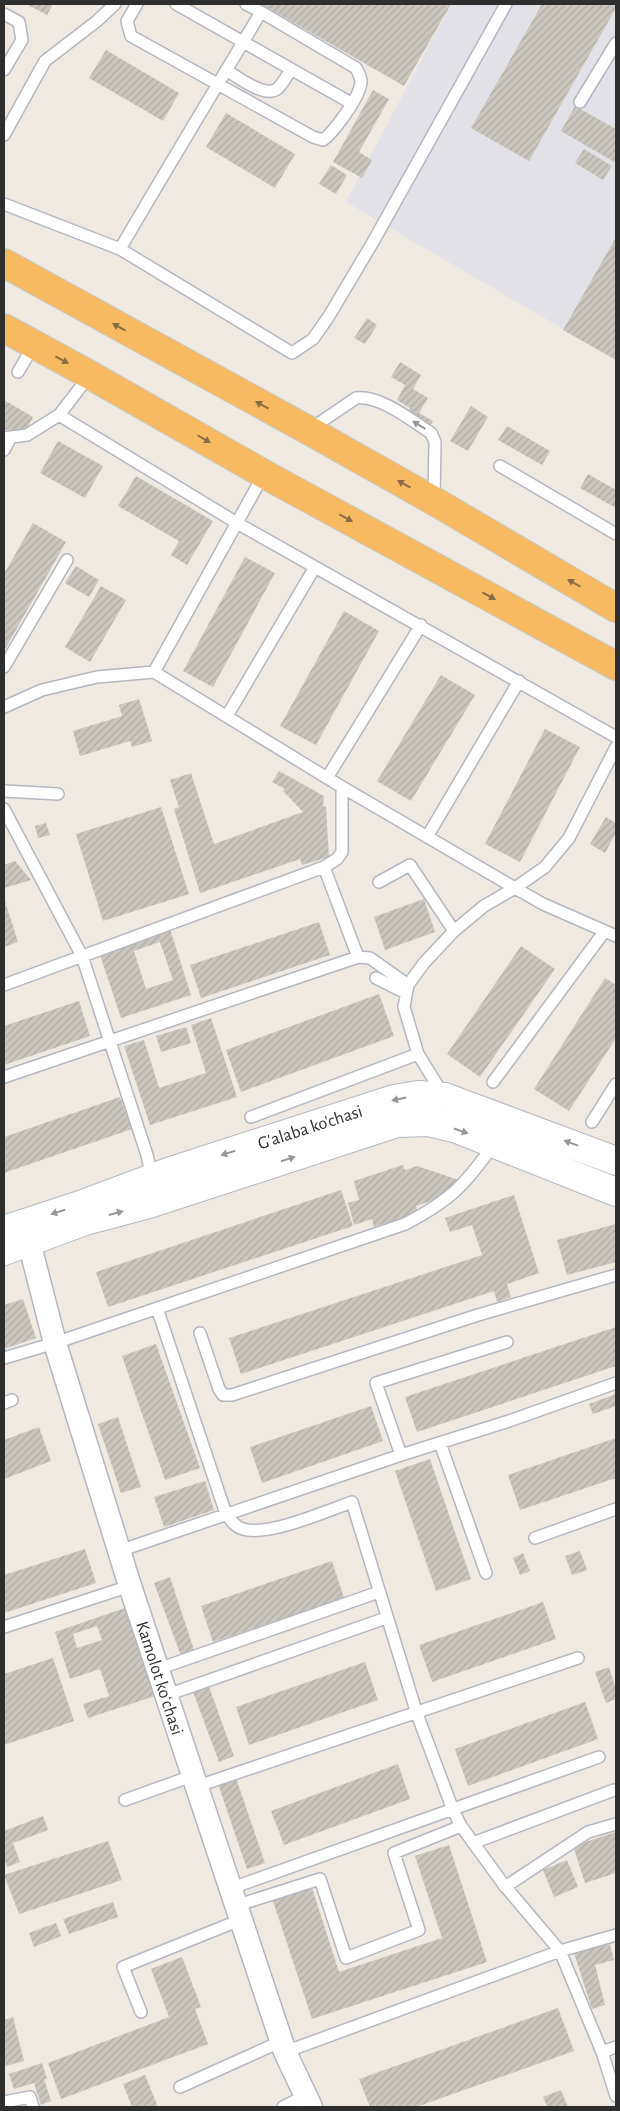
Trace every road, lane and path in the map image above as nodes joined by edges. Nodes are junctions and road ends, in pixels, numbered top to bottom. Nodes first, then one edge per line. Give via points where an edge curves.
1 (115, 4) edge
2 (137, 4) edge
3 (176, 4) edge
4 (246, 4) edge
5 (506, 4) edge
6 (261, 12) junction
7 (4, 14) edge
8 (243, 42) junction
9 (616, 43) edge
10 (4, 70) edge
11 (226, 70) junction
12 (291, 70) junction
13 (218, 83) junction
14 (580, 102) dead end
15 (351, 103) junction
16 (8, 116) edge
17 (4, 135) edge
18 (4, 204) edge
19 (120, 249) junction
20 (4, 263) edge
21 (4, 328) edge
22 (34, 345) junction
23 (18, 372) dead end
24 (90, 375) junction
25 (59, 415) junction
26 (308, 430) junction
27 (8, 438) edge
28 (4, 450) edge
29 (500, 466) dead end
30 (264, 474) junction
31 (434, 501) junction
32 (237, 523) junction
33 (616, 534) edge
34 (67, 560) dead end
35 (315, 567) junction
36 (616, 608) edge
37 (421, 625) junction
38 (616, 666) edge
39 (4, 667) edge
40 (154, 672) junction
41 (519, 682) junction
42 (4, 707) edge
43 (227, 716) junction
44 (616, 737) edge
45 (616, 747) edge
46 (327, 778) junction
47 (342, 787) junction
48 (4, 791) edge
49 (58, 794) dead end
50 (4, 808) edge
51 (427, 836) junction
52 (324, 867) junction
53 (379, 882) dead end
54 (515, 888) junction
55 (454, 931) junction
56 (604, 932) junction
57 (616, 936) edge
58 (82, 956) junction
59 (358, 957) junction
60 (376, 978) dead end
61 (4, 985) edge
62 (407, 989) junction
63 (110, 1042) junction
64 (418, 1054) junction
65 (4, 1077) edge
66 (493, 1082) dead end
67 (616, 1084) edge
68 (445, 1097) junction
69 (251, 1117) dead end
70 (592, 1122) dead end
71 (494, 1144) junction
72 (616, 1161) edge
73 (168, 1183) junction
74 (616, 1192) edge
75 (4, 1230) edge
76 (29, 1242) junction
77 (4, 1250) edge
78 (616, 1275) edge
79 (157, 1308) junction
80 (200, 1333) dead end
81 (507, 1342) dead end
82 (55, 1343) junction
83 (4, 1358) edge
84 (616, 1383) edge
85 (440, 1443) junction
86 (401, 1455) junction
87 (616, 1509) edge
88 (226, 1514) junction
89 (535, 1538) dead end
90 (119, 1551) junction
91 (486, 1573) dead end
92 (130, 1586) junction
93 (379, 1592) junction
94 (386, 1618) junction
95 (4, 1626) edge
96 (578, 1658) dead end
97 (158, 1669) junction
98 (167, 1695) junction
99 (416, 1714) junction
100 (599, 1757) dead end
101 (194, 1782) junction
102 (614, 1790) dead end
103 (125, 1800) dead end
104 (453, 1810) junction
105 (616, 1824) edge
106 (461, 1826) junction
107 (473, 1843) junction
108 (505, 1887) junction
109 (235, 1905) junction
110 (616, 1934) edge
111 (560, 1952) junction
112 (141, 2012) dead end
113 (284, 2047) junction
114 (616, 2047) edge
115 (602, 2052) junction
116 (180, 2087) dead end
117 (616, 2096) edge
118 (4, 2102) edge
119 (308, 2102) edge
120 (33, 2107) edge
121 (283, 2107) edge

1 - 16 lane via 45,61
2 - 13 lane via 127,21 131,36
3 - 8 lane
4 - 6 lane
5 - 19 lane via 329,316 313,339 292,353
6 - 8 lane
6 - 15 lane via 356,68 361,86
7 - 10 lane via 19,22 22,40
8 - 11 lane
8 - 12 lane
9 - 14 lane
11 - 12 lane via 261,91 270,92 278,89
11 - 13 lane
12 - 15 lane
13 - 15 lane via 313,137 324,140 332,134
13 - 19 lane
16 - 17 lane
18 - 19 lane
26 -> 20 highway
21 - 22 highway
22 - 23 lane
22 -> 24 highway
24 - 25 lane
24 -> 30 highway
25 - 27 lane via 27,435
25 - 32 lane
31 -> 26 highway
31 -> 26 lane via 435,442 431,433 376,400 356,398
27 - 28 lane
29 - 33 lane
30 - 32 lane
30 -> 38 highway
36 -> 31 highway
32 - 35 lane
32 - 40 lane
34 - 39 lane
35 - 37 lane
35 - 43 lane
37 - 41 lane
37 - 46 lane
40 - 42 lane via 97,677 42,690
40 - 43 lane
41 - 44 lane
41 - 51 lane
43 - 46 lane
45 - 54 lane via 569,838 545,867
46 - 47 lane
47 - 51 lane
47 - 52 lane via 342,852
48 - 49 lane
50 - 58 lane
51 - 54 lane
52 - 58 lane
52 - 59 lane
53 - 55 lane via 410,865
54 - 55 lane via 484,906
54 - 56 lane
55 - 62 lane via 424,963
56 - 57 lane
56 - 66 lane
58 - 61 lane
58 - 63 lane
59 - 62 lane via 370,958
59 - 63 lane
60 - 62 lane
62 - 64 lane via 404,1007
63 - 65 lane
63 - 73 lane via 147,1155
64 - 68 lane
64 - 69 lane
67 - 70 lane
72 -> 68 main road, G'alaba ko'chasi
68 -> 73 main road, G'alaba ko'chasi via 418,1095 394,1100
73 -> 71 main road, G'alaba ko'chasi via 397,1123 428,1122
71 - 74 main road, G'alaba ko'chasi
71 - 79 lane via 460,1189 406,1224
73 -> 75 main road, G'alaba ko'chasi via 80,1205
76 -> 73 main road, G'alaba ko'chasi via 85,1221 149,1204
76 - 77 main road, G'alaba ko'chasi
76 - 82 street, Kamolot koʻchasi
78 - 80 lane via 478,1314 232,1395 223,1395 218,1389
79 - 82 lane
79 - 88 lane
81 - 86 lane via 376,1383
82 - 83 lane
82 - 90 street, Kamolot koʻchasi
84 - 85 lane
85 - 86 lane
85 - 91 lane
86 - 88 lane
87 - 89 lane
88 - 90 lane
88 - 93 lane via 235,1526 258,1531 352,1502
90 - 92 street, Kamolot koʻchasi
92 - 95 lane
92 - 97 street, Kamolot koʻchasi
93 - 94 lane
93 - 97 lane
94 - 98 lane
94 - 99 lane
96 - 99 lane
97 - 98 street, Kamolot koʻchasi
98 - 101 street, Kamolot koʻchasi
99 - 101 lane
99 - 104 lane
100 - 104 lane
101 - 103 lane
101 - 109 street, Kamolot koʻchasi
102 - 107 lane
104 - 106 lane
104 - 109 lane
105 - 108 lane via 588,1832
106 - 107 lane
106 - 109 lane via 394,1853 419,1930 346,1958 320,1879
107 - 108 lane
108 - 111 lane
109 - 112 lane via 123,1967
109 - 113 street, Kamolot koʻchasi
110 - 111 lane
111 - 113 lane
111 - 115 lane
113 - 116 lane
113 - 119 street, Kamolot koʻchasi
114 - 115 lane
115 - 117 lane
118 - 120 lane via 30,2097
119 - 121 lane

